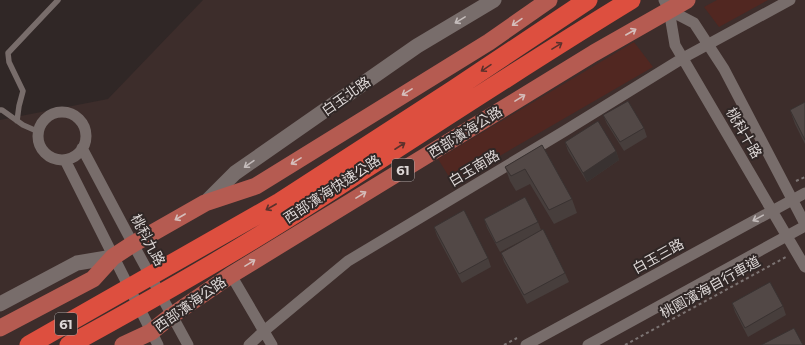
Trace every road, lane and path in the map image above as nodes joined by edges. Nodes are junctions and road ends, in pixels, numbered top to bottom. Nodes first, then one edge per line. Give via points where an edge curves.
1 (58, 0) edge
2 (494, 0) edge
3 (548, 0) edge
4 (588, 0) edge
5 (687, 0) edge
6 (790, 0) edge
7 (624, 4) edge
8 (667, 5) edge
9 (708, 45) junction
10 (683, 58) junction
11 (0, 110) edge
12 (18, 121) junction
13 (39, 132) junction
14 (82, 148) junction
15 (65, 160) junction
16 (805, 193) edge
17 (792, 200) junction
18 (205, 203) junction
19 (772, 210) junction
20 (805, 225) edge
21 (787, 236) junction
22 (133, 244) junction
23 (796, 252) junction
24 (113, 257) junction
25 (805, 267) edge
26 (231, 275) junction
27 (0, 304) edge
28 (171, 316) junction
29 (0, 328) edge
30 (264, 331) junction
31 (154, 338) edge
32 (29, 345) edge
33 (69, 345) edge
34 (124, 345) edge
35 (188, 345) edge
36 (249, 345) edge
37 (272, 345) edge
38 (526, 345) edge
39 (588, 345) edge
40 (625, 345) edge

1 - 12 lane via 8,53 9,62 23,91
2 -> 18 street, 白玉北路 via 417,46 235,173
3 -> 18 main road, 61 via 489,42 256,186
4 -> 32 highway, 西部濱海快速公路 / 61 via 280,202
5 - 8 main road, 西部濱海公路 / 61
6 - 9 street, 白玉南路
33 -> 7 highway, 西部濱海快速公路 / 61 via 289,218
8 - 9 street, 桃科十路 via 694,23
8 - 10 street, 桃科十路 via 675,45
26 -> 8 main road, 西部濱海公路 / 61 via 594,53
9 - 10 street, 白玉南路
9 - 17 street, 桃科十路 via 724,69
10 - 19 street, 桃科十路
10 - 30 street, 白玉南路 via 348,261
11 - 12 lane
12 - 13 lane
13 - 14 street via 49,116 64,112 72,114 85,129 86,141
13 - 15 street via 39,144 44,151 53,158
14 - 15 street via 78,154
14 - 22 street, 桃科九路
15 - 24 street
16 - 17 street, 白玉三路
17 - 19 street, 白玉三路
17 - 20 street, 桃科十路
18 -> 22 main road, 61
19 - 21 street, 桃科十路
19 -> 38 street, 白玉三路
20 - 21 street
21 - 23 street, 桃科十路
21 - 39 street
22 - 24 main road, 61
22 - 28 street, 桃科九路
23 - 25 street, 桃科十路
23 - 40 path, 桃園濱海自行車道
24 - 27 street via 77,263
24 - 29 main road, 61 via 94,278
24 - 31 street
26 - 28 main road, 西部濱海公路 / 61
26 - 30 street
28 - 31 main road, 西部濱海公路 / 61
28 - 35 street, 桃科九路
30 - 36 street, 白玉南路
30 - 37 street
31 - 34 main road, 西部濱海公路 / 61

